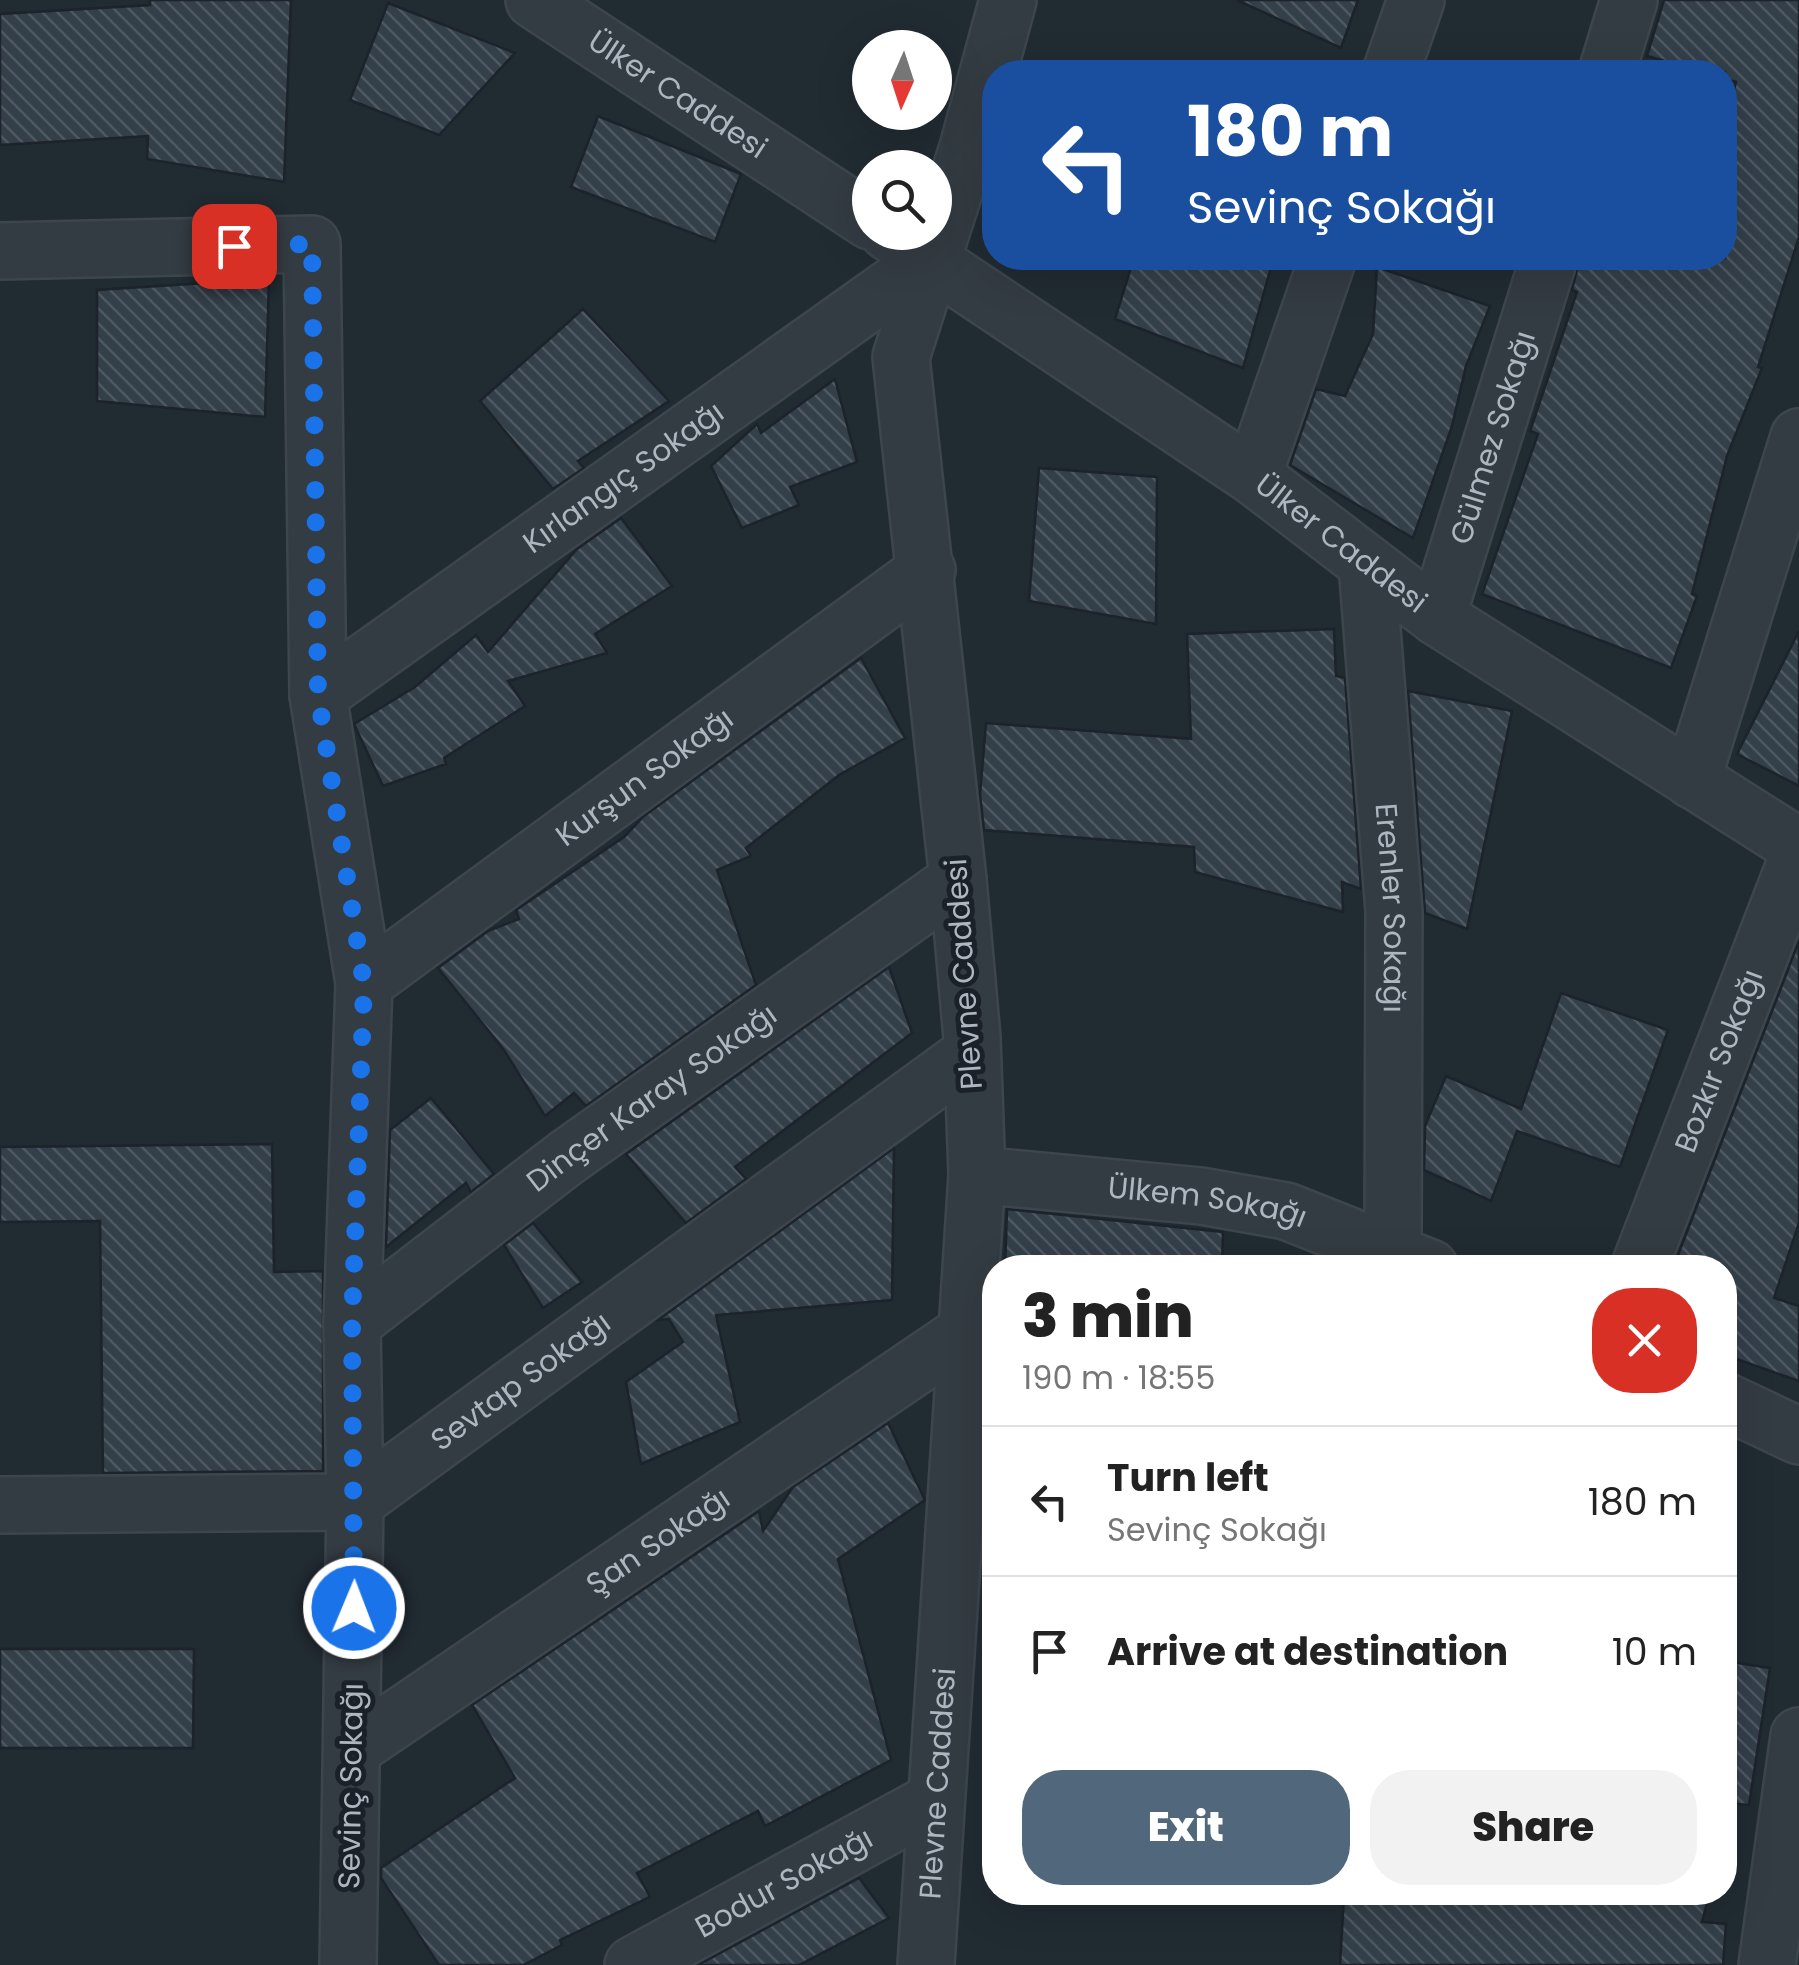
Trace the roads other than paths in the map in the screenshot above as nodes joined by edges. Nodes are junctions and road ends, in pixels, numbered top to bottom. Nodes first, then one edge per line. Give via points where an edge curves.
1 (534, 0) edge
2 (1416, 0) edge
3 (1629, 0) edge
4 (1005, 1) edge
5 (990, 60) edge
6 (1396, 60) edge
7 (1611, 60) edge
8 (982, 92) edge
9 (952, 175) edge
10 (852, 209) edge
11 (903, 250) edge
12 (908, 250) edge
13 (914, 250) edge
14 (0, 251) edge
15 (1324, 270) edge
16 (1545, 270) edge
17 (1799, 438) edge
18 (1253, 476) junction
19 (1367, 564) junction
20 (927, 570) junction
21 (1437, 617) junction
22 (318, 695) junction
23 (1692, 780) junction
24 (1799, 851) edge
25 (958, 880) junction
26 (364, 984) junction
27 (972, 1054) junction
28 (977, 1175) junction
29 (1402, 1255) edge
30 (1412, 1255) edge
31 (1644, 1255) edge
32 (352, 1323) junction
33 (965, 1332) junction
34 (1737, 1407) edge
35 (1799, 1436) edge
36 (355, 1502) junction
37 (0, 1506) edge
38 (1799, 1736) edge
39 (352, 1748) junction
40 (934, 1801) junction
41 (922, 1963) edge
42 (348, 1965) edge
43 (634, 1965) edge
44 (1767, 1965) edge

1 - 10 street, Ülker Caddesi
2 - 6 street
3 - 7 street
4 - 5 street, Plevne Caddesi
8 - 9 street, Plevne Caddesi via 967,151
11 - 22 street, Kırlangıç Sokağı
12 - 20 street, Plevne Caddesi via 901,357
13 - 18 street, Ülker Caddesi
14 - 22 street, Sevinç Sokağı via 312,244
15 - 18 street
16 - 21 street, Gülmez Sokağı
17 - 23 street
18 - 19 street, Ülker Caddesi
19 - 21 street, Ülker Caddesi
19 - 30 street, Erenler Sokağı
20 - 25 street, Plevne Caddesi
20 - 26 street, Kurşun Sokağı
21 - 23 street, Ülker Caddesi
22 - 26 street, Sevinç Sokağı
23 - 24 street, Ülker Caddesi
24 - 31 street, Bozkır Sokağı
25 - 27 street, Plevne Caddesi
25 - 32 street, Dinçer Karay Sokağı via 566,1158
26 - 32 street, Sevinç Sokağı
27 - 28 street, Plevne Caddesi
27 - 36 street, Sevtap Sokağı
28 - 29 street, Ülkem Sokağı via 1201,1196 1286,1211
28 - 33 street, Plevne Caddesi
32 - 36 street, Sevinç Sokağı
33 - 39 street, Şan Sokağı
33 - 40 street, Plevne Caddesi
34 - 35 street
36 - 37 street
36 - 39 street, Sevinç Sokağı
38 - 44 street
39 - 42 street, Sevinç Sokağı
40 - 41 street, Plevne Caddesi
40 - 43 street, Bodur Sokağı

